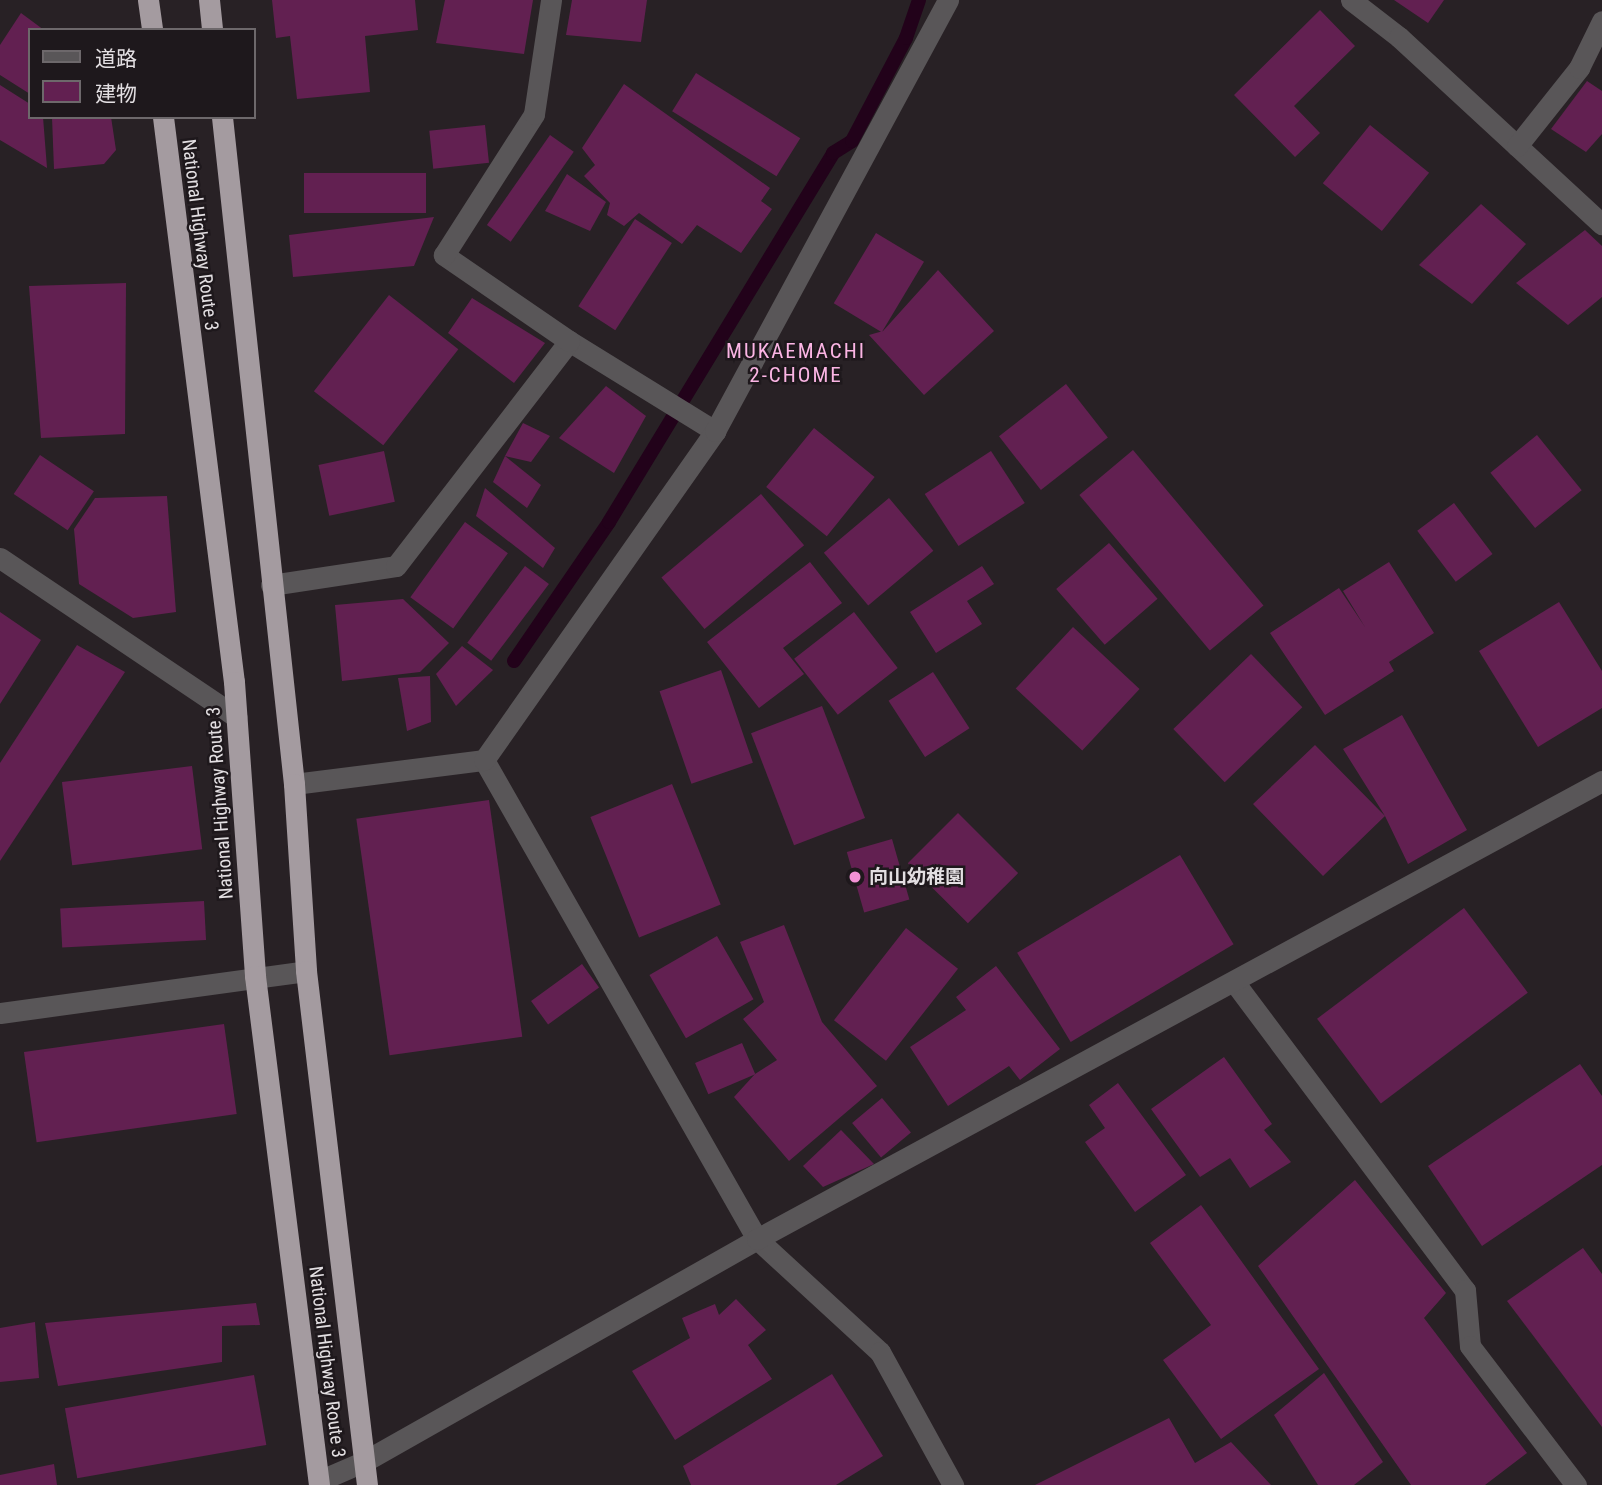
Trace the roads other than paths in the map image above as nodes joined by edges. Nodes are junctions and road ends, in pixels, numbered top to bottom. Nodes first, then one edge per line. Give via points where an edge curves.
1 (148, 0) edge
2 (209, 0) edge
3 (551, 0) edge
4 (948, 0) edge
5 (1351, 0) edge
6 (1602, 21) edge
7 (152, 28) edge
8 (212, 28) edge
9 (163, 119) edge
10 (222, 119) edge
11 (1517, 146) junction
12 (1602, 224) edge
13 (569, 341) junction
14 (715, 431) junction
15 (0, 558) edge
16 (271, 584) junction
17 (237, 717) junction
18 (484, 760) junction
19 (1602, 781) edge
20 (294, 784) junction
21 (306, 971) junction
22 (255, 976) junction
23 (1235, 983) junction
24 (0, 1013) edge
25 (757, 1239) junction
26 (365, 1461) junction
27 (319, 1483) edge
28 (367, 1485) edge
29 (953, 1485) edge
30 (1576, 1485) edge

1 - 7 highway
2 - 8 highway
3 - 13 street via 534,114 444,255
4 - 14 street
5 - 11 street
6 - 11 street via 1579,68
9 - 17 highway, National Highway Route 3
10 - 16 highway, National Highway Route 3
11 - 12 street
13 - 14 street
13 - 16 street via 396,566
14 - 18 street
15 - 17 street
16 - 20 highway, National Highway Route 3
17 - 22 highway, National Highway Route 3
18 - 20 street
18 - 25 street
19 - 23 street
20 - 21 highway, National Highway Route 3
21 - 22 street
21 - 26 highway, National Highway Route 3
22 - 24 street
22 - 27 highway, National Highway Route 3
23 - 25 street
23 - 30 street via 1465,1290 1470,1346
25 - 26 street
25 - 29 street via 880,1352
26 - 27 street
26 - 28 highway, National Highway Route 3

